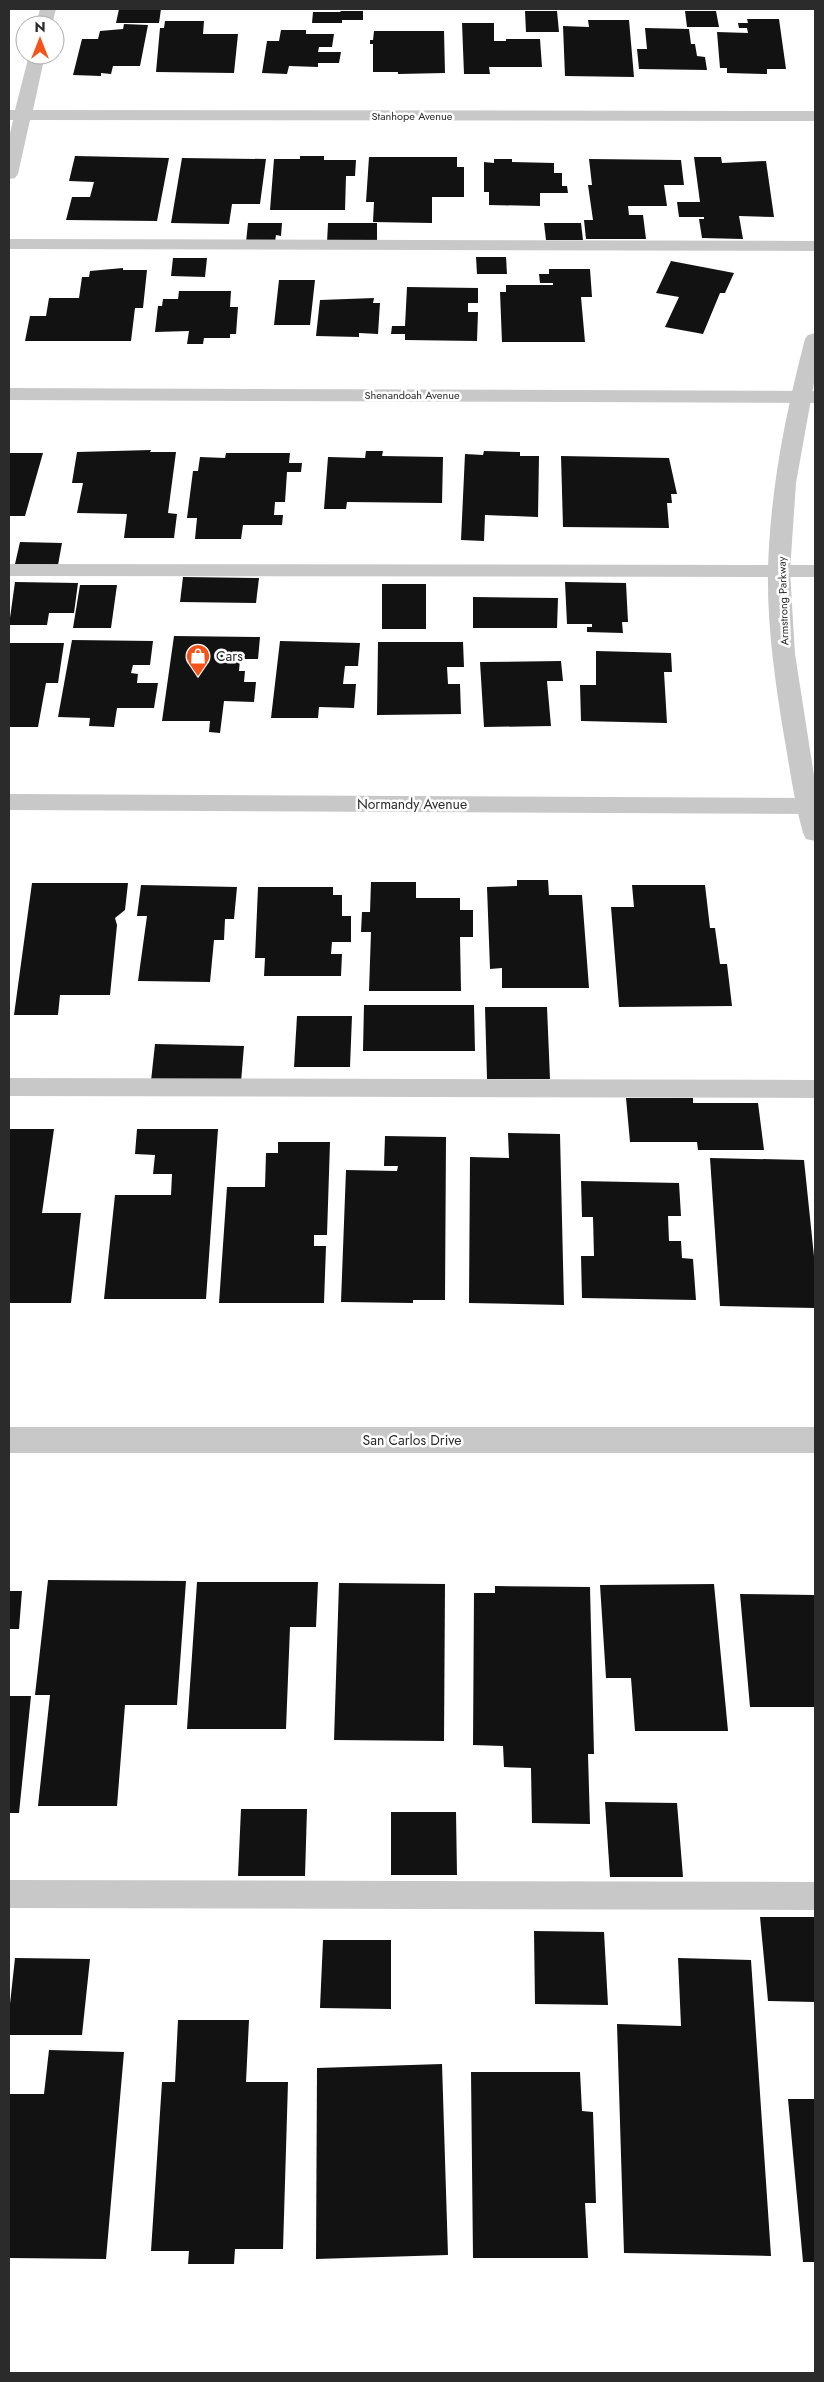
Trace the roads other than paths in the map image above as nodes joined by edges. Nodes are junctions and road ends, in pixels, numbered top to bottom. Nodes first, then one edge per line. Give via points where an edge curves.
1 (33, 65) edge
2 (15, 115) edge
3 (815, 116) edge
4 (9, 174) edge
5 (9, 244) edge
6 (815, 246) edge
7 (815, 339) edge
8 (9, 394) edge
9 (807, 397) edge
10 (9, 570) edge
11 (779, 571) junction
12 (815, 571) edge
13 (9, 802) edge
14 (811, 806) edge
15 (815, 833) edge
16 (9, 1087) edge
17 (815, 1089) edge
18 (9, 1440) edge
19 (815, 1440) edge
20 (9, 1894) edge
21 (815, 1896) edge

1 - 2 street
2 - 3 street, Stanhope Avenue
2 - 4 street
5 - 6 lane
7 - 9 street, Armstrong Parkway
8 - 9 street, Shenandoah Avenue
9 - 11 street, Armstrong Parkway via 786,474
10 - 11 lane
11 - 12 lane
11 - 14 street, Armstrong Parkway via 786,683
13 - 14 street, Normandy Avenue
14 - 15 street, Armstrong Parkway
16 - 17 lane
18 - 19 street, San Carlos Drive
20 - 21 lane

